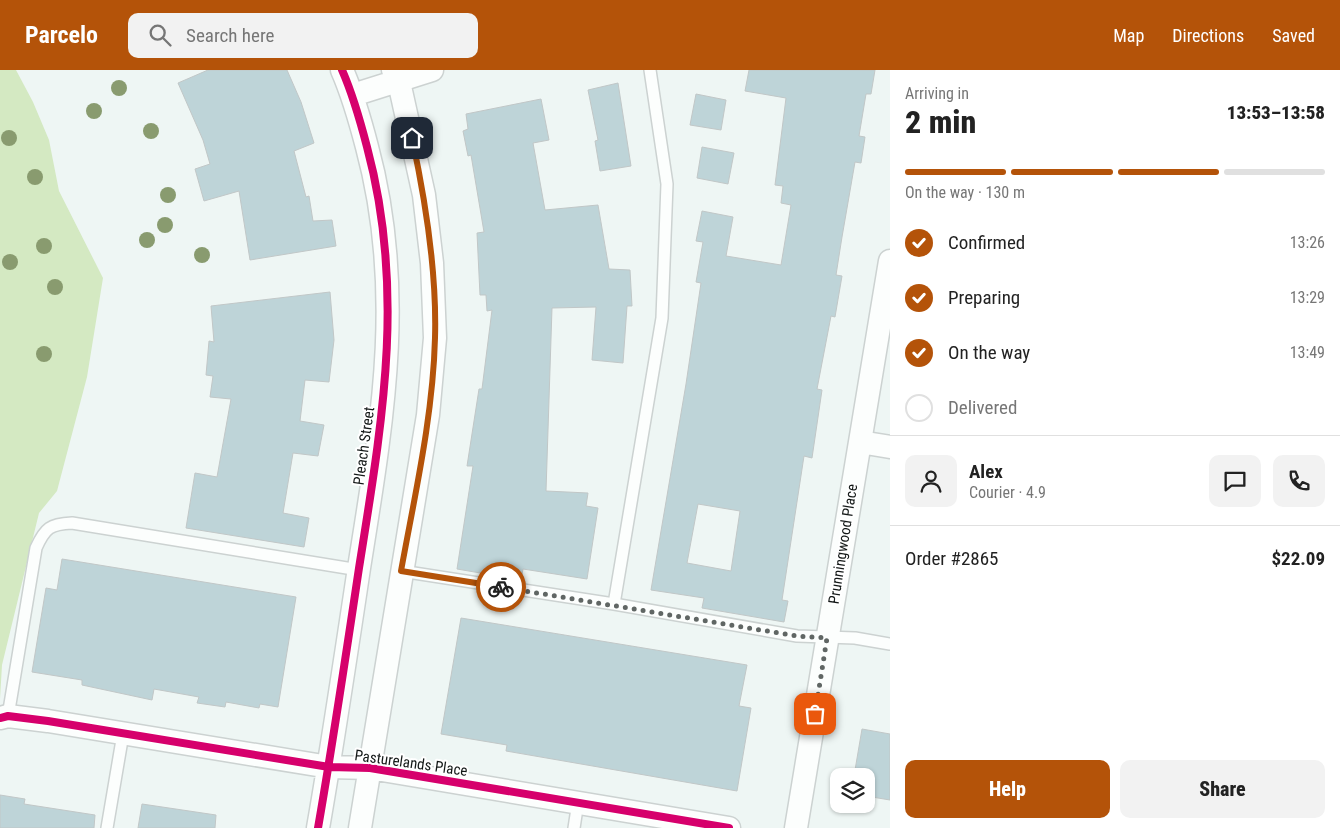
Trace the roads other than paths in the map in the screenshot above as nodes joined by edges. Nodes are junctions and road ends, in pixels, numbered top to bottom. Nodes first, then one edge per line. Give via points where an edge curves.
1 (342, 70) edge
2 (432, 70) edge
3 (650, 70) edge
4 (396, 76) edge
5 (353, 95) junction
6 (890, 261) edge
7 (860, 442) junction
8 (890, 446) edge
9 (359, 570) junction
10 (401, 571) junction
11 (614, 604) junction
12 (827, 638) junction
13 (890, 644) edge
14 (4, 717) edge
15 (123, 734) junction
16 (328, 767) junction
17 (370, 768) junction
18 (578, 802) junction
19 (107, 828) edge
20 (318, 828) edge
21 (360, 828) edge
22 (574, 828) edge
23 (729, 828) edge
24 (796, 828) edge

1 - 5 street, Pleach Street
2 - 4 street
3 - 11 lane via 666,184 662,318
4 - 5 street
4 - 10 street via 424,195 432,263 435,338 428,415
5 - 9 street, Pleach Street via 376,181 388,271 384,406
6 - 7 street, Prunningwood Place
7 - 8 street
7 - 12 street, Prunningwood Place
9 - 14 lane via 72,523 57,524 47,529 36,548
9 - 16 street, Pleach Street
10 - 11 lane
10 - 17 street
11 - 12 lane via 797,636
12 - 13 lane via 855,638
12 - 24 street, Prunningwood Place
14 - 15 street, Pasturelands Place
15 - 16 street, Pasturelands Place
15 - 19 lane
16 - 17 street, Pasturelands Place
16 - 20 street, Pleach Street
17 - 18 street, Pasturelands Place
17 - 21 street
18 - 22 lane
18 - 23 street, Pasturelands Place

